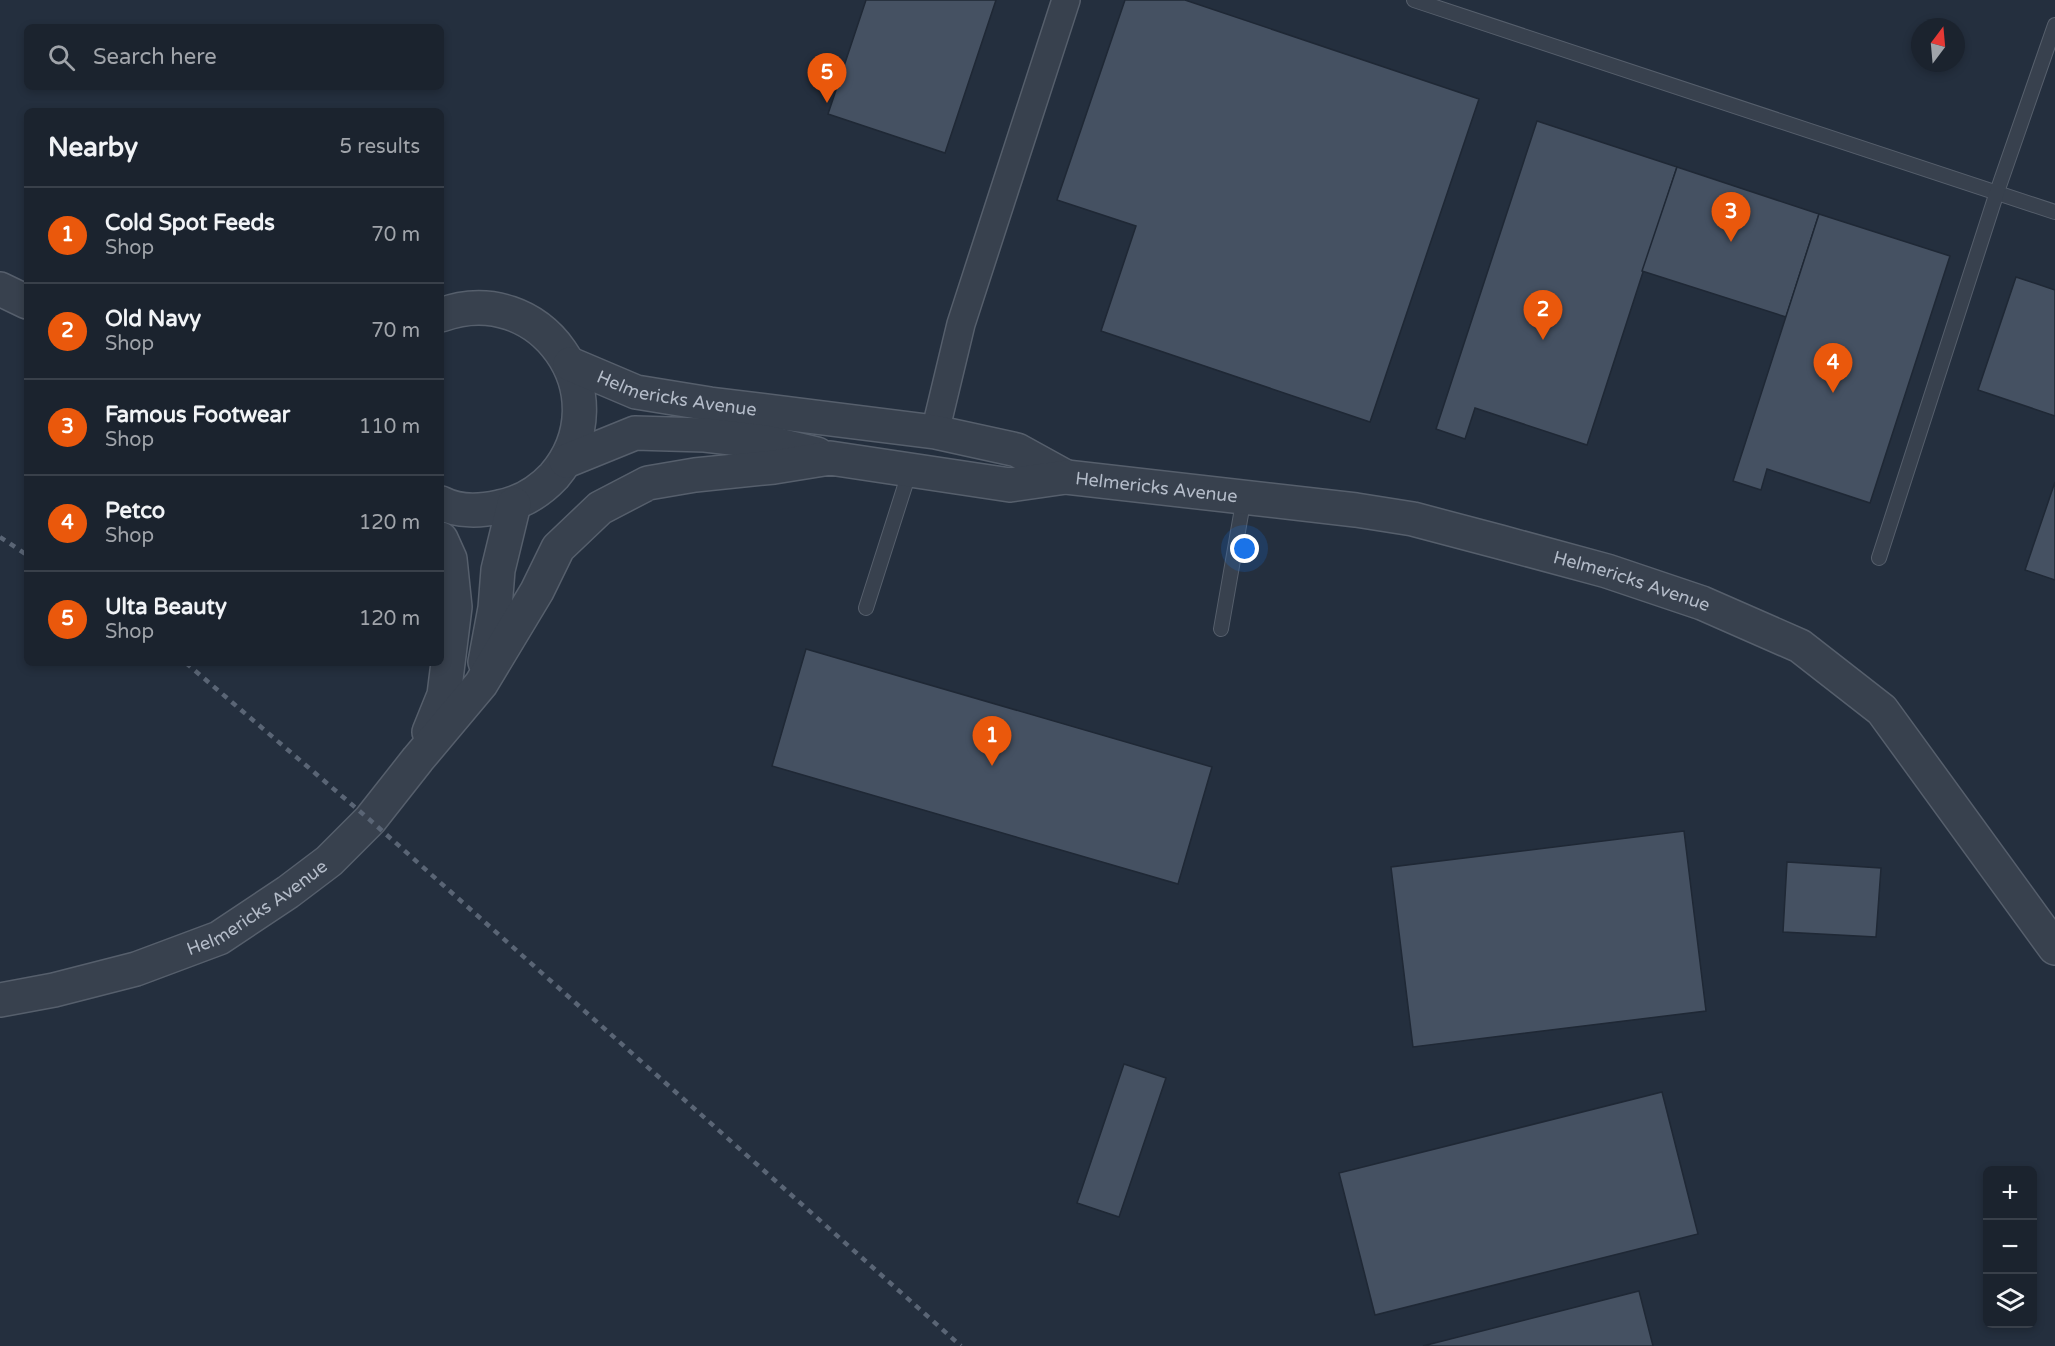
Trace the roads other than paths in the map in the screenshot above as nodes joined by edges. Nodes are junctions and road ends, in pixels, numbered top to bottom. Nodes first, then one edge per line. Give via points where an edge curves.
1 (1066, 0) edge
2 (1414, 0) edge
3 (2055, 25) edge
4 (1997, 192) junction
5 (2055, 212) edge
6 (0, 289) edge
7 (24, 301) edge
8 (444, 314) edge
9 (570, 364) junction
10 (935, 432) junction
11 (830, 458) junction
12 (566, 462) junction
13 (910, 470) junction
14 (1066, 477) junction
15 (1244, 497) junction
16 (444, 504) edge
17 (514, 504) junction
18 (444, 546) edge
19 (1879, 558) dead end
20 (866, 608) dead end
21 (1221, 629) dead end
22 (481, 684) junction
23 (418, 759) junction
24 (2055, 948) edge
25 (54, 990) junction
26 (0, 1000) edge
27 (0, 1011) edge
28 (0, 1024) edge

1 - 10 street via 961,324
2 - 4 lane
3 - 4 lane
4 - 5 lane
4 - 19 lane
6 - 7 street
8 - 9 street via 458,309 490,308 523,317 550,337
9 - 10 street, Helmericks Avenue via 636,392
9 - 12 street via 580,396 578,430
10 - 14 street, Helmericks Avenue via 1017,450
11 - 12 street, Helmericks Avenue via 766,442 635,433
11 - 13 street, Helmericks Avenue
11 - 22 street, Helmericks Avenue via 648,483 600,508 558,548
12 - 17 street via 544,487
13 - 14 street, Helmericks Avenue via 1010,485
13 - 20 lane
14 - 15 street, Helmericks Avenue
15 - 21 lane
15 - 24 street, Helmericks Avenue via 1413,519 1511,545 1607,571 1702,603 1800,646 1882,710
16 - 17 street via 481,511
17 - 22 street, Helmericks Avenue via 498,570
18 - 23 street, Helmericks Avenue via 450,559 455,607 444,695
22 - 23 street, Helmericks Avenue
23 - 25 street, Helmericks Avenue via 370,820 329,861 219,938 136,969
25 - 26 street, Helmericks Avenue
25 - 27 street, Helmericks Avenue
25 - 28 street

